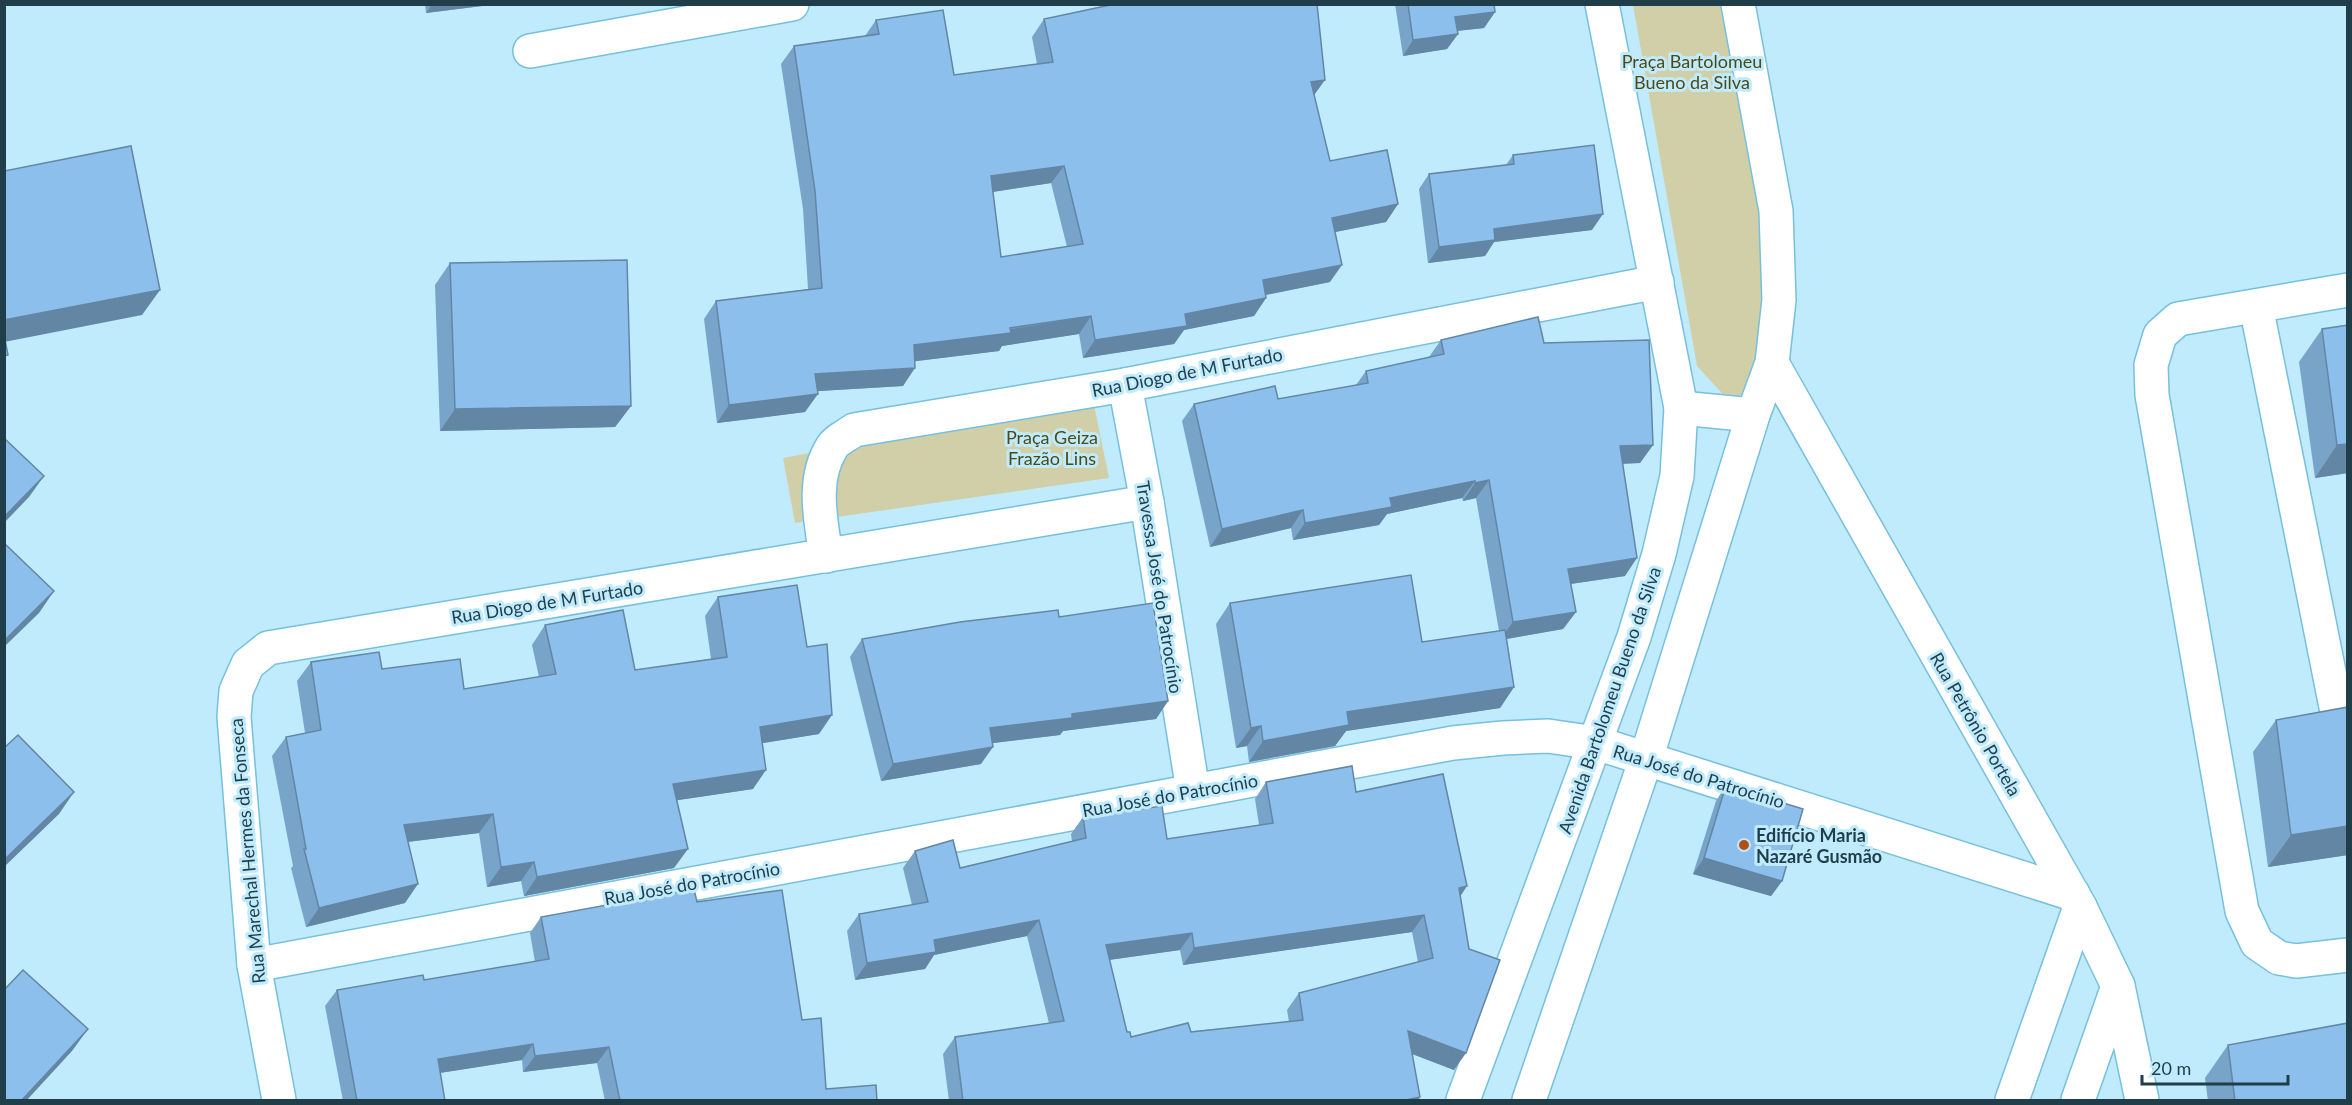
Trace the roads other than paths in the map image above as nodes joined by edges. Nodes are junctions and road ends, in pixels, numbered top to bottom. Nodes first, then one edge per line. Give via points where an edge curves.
1 (792, 4) edge
2 (1602, 4) edge
3 (1738, 4) edge
4 (530, 51) dead end
5 (1657, 282) junction
6 (2348, 290) edge
7 (2256, 306) junction
8 (1772, 363) junction
9 (1125, 384) junction
10 (1681, 408) junction
11 (1753, 415) junction
12 (1147, 502) junction
13 (826, 556) junction
14 (268, 648) joint
15 (2339, 722) edge
16 (1596, 743) junction
17 (1646, 759) junction
18 (1193, 791) junction
19 (2076, 900) junction
20 (2348, 955) edge
21 (254, 965) junction
22 (2118, 986) junction
23 (279, 1101) edge
24 (1463, 1101) edge
25 (1529, 1101) edge
26 (2012, 1101) edge
27 (2078, 1101) edge
28 (2142, 1101) edge

1 - 4 street
2 - 5 street, Avenida Bartolomeu Bueno da Silva
3 - 8 street via 1776,212 1779,300
5 - 9 street, Rua Diogo de M Furtado
5 - 10 street, Avenida Bartolomeu Bueno da Silva
6 - 7 street
7 - 15 street
7 - 20 street via 2178,319 2160,336 2151,365 2152,395 2242,911 2257,943 2279,958 2296,961
8 - 11 street
8 - 19 street, Rua Petrônio Portela
9 - 12 street, Travessa José do Patrocínio
9 - 13 street, Rua Diogo de M Furtado via 854,430 833,445 822,473 819,501
10 - 11 street
10 - 16 street, Avenida Bartolomeu Bueno da Silva via 1677,476 1659,554
11 - 17 street
12 - 13 street, Rua Diogo de M Furtado
12 - 18 street, Travessa José do Patrocínio
13 - 14 street, Rua Diogo de M Furtado
14 - 21 street, Rua Marechal Hermes da Fonseca via 248,664 236,692 234,717
16 - 17 street, Rua José do Patrocínio
16 - 18 street, Rua José do Patrocínio via 1548,736 1453,743
16 - 24 street, Avenida Bartolomeu Bueno da Silva
17 - 19 street, Rua José do Patrocínio
17 - 25 street
18 - 21 street, Rua José do Patrocínio
19 - 22 street, Rua Petrônio Portela
19 - 26 street
21 - 23 street, Rua Marechal Hermes da Fonseca
22 - 27 street
22 - 28 street, Rua Petrônio Portela

